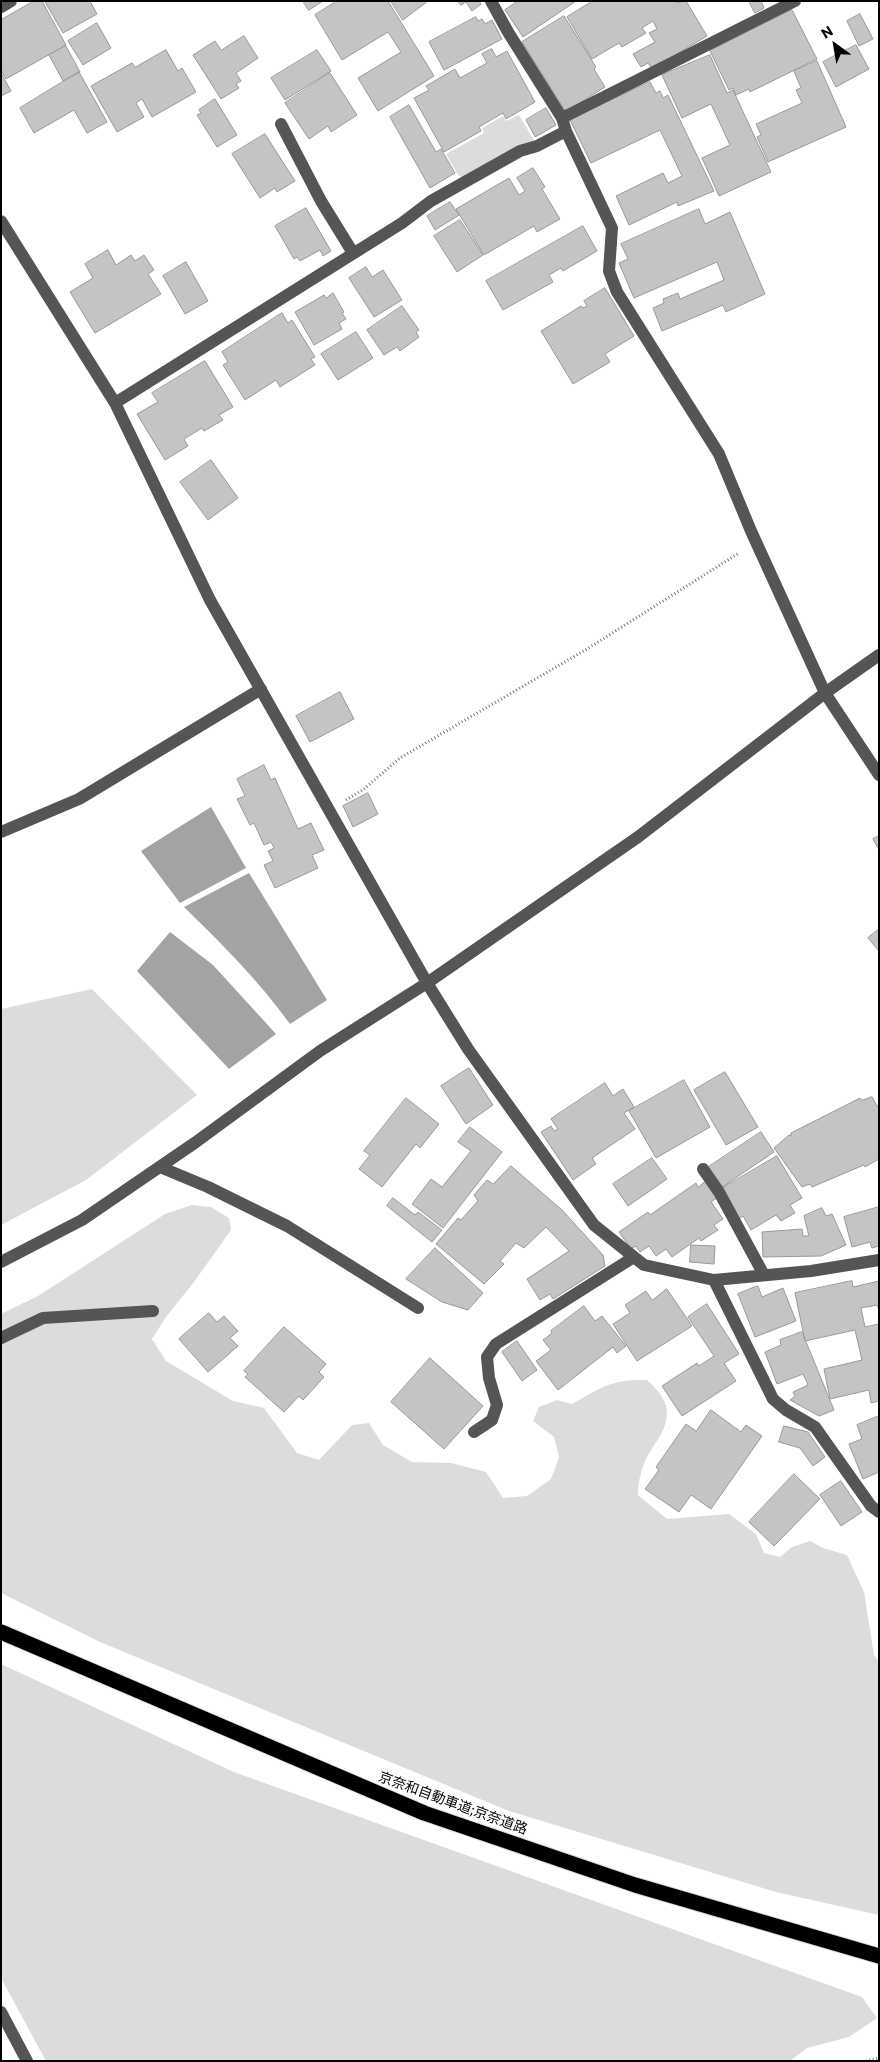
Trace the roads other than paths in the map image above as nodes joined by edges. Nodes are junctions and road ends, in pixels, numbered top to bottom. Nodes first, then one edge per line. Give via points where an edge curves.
1 (11, 1) edge
2 (491, 1) edge
3 (795, 1) edge
4 (1, 7) edge
5 (281, 124) dead end
6 (564, 124) junction
7 (1, 221) edge
8 (353, 253) junction
9 (115, 403) junction
10 (879, 655) edge
11 (261, 689) junction
12 (825, 693) junction
13 (879, 775) edge
14 (1, 832) edge
15 (427, 983) junction
16 (160, 1166) junction
17 (703, 1169) dead end
18 (634, 1257) junction
19 (879, 1260) edge
20 (1, 1262) edge
21 (764, 1275) junction
22 (714, 1280) junction
23 (418, 1308) dead end
24 (153, 1311) dead end
25 (1, 1338) edge
26 (474, 1432) dead end
27 (879, 1512) edge
28 (1, 1632) edge
29 (879, 1956) edge
30 (1, 2012) edge
31 (28, 2061) edge

1 - 4 street
2 - 6 street
3 - 6 street
5 - 8 street via 321,201
6 - 8 street via 537,146 520,151 431,201
6 - 12 street via 612,228 610,271 616,292 719,454
7 - 9 street
8 - 9 street
9 - 11 street via 210,600
10 - 12 street
11 - 14 street via 79,799
11 - 15 street
12 - 13 street
12 - 15 street via 638,838
15 - 16 street via 320,1051
15 - 18 street via 468,1049 594,1225
16 - 20 street via 82,1220
16 - 23 street via 287,1226
17 - 21 street
18 - 22 street via 644,1265
18 - 26 street via 496,1344 487,1357 497,1405 492,1420
19 - 21 street
21 - 22 street
22 - 27 street via 773,1399 815,1427 871,1506
24 - 25 street via 44,1318
28 - 29 highway, 京奈和自動車道;京奈道路 via 424,1813 635,1885
30 - 31 street

